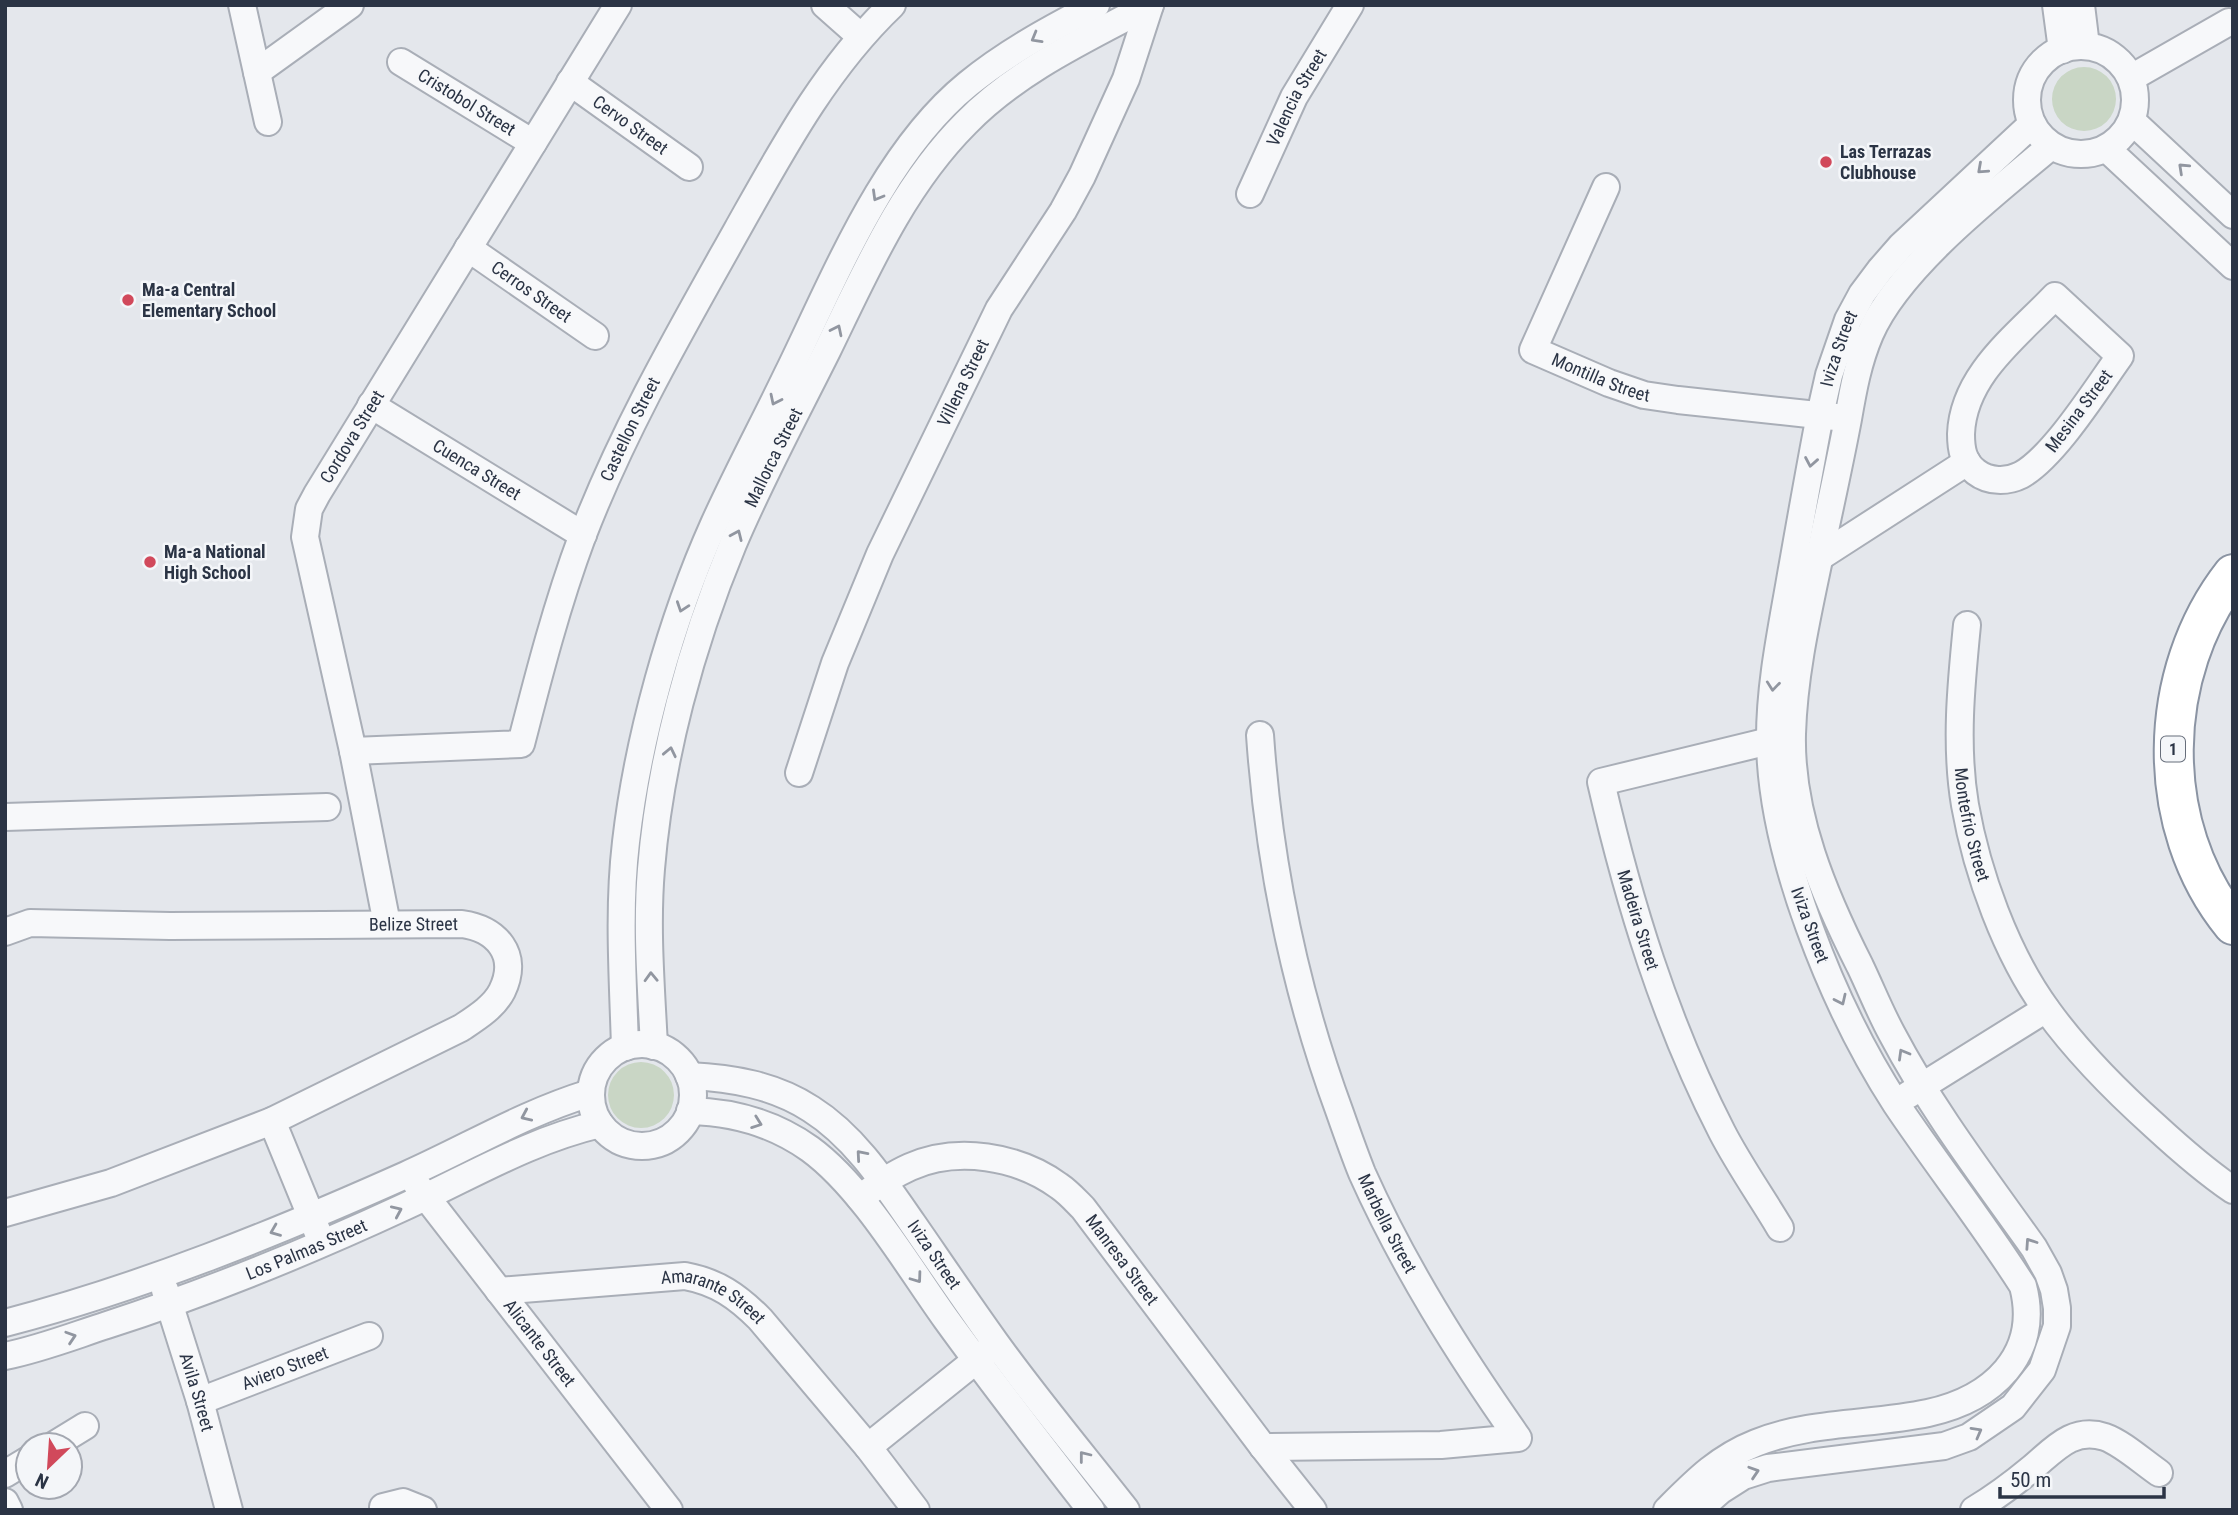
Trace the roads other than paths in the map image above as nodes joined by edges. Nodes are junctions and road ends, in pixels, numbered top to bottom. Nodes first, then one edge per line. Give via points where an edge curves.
1 (242, 5) edge
2 (350, 5) edge
3 (618, 5) edge
4 (825, 5) edge
5 (892, 5) edge
6 (1096, 5) edge
7 (1150, 5) edge
8 (1350, 5) edge
9 (2056, 5) edge
10 (2081, 5) edge
11 (2227, 18) edge
12 (860, 36) junction
13 (2074, 48) junction
14 (401, 62) dead end
15 (257, 72) junction
16 (2131, 78) junction
17 (570, 82) junction
18 (2132, 121) junction
19 (268, 122) dead end
20 (2032, 124) junction
21 (533, 143) junction
22 (2051, 146) junction
23 (2107, 149) junction
24 (689, 167) dead end
25 (1606, 187) dead end
26 (2207, 191) junction
27 (1250, 194) dead end
28 (2233, 215) edge
29 (2182, 217) junction
30 (468, 248) junction
31 (2232, 265) edge
32 (595, 336) dead end
33 (371, 405) junction
34 (1820, 415) junction
35 (1848, 419) junction
36 (1967, 462) junction
37 (583, 535) junction
38 (1820, 558) junction
39 (1792, 572) junction
40 (2233, 573) edge
41 (1967, 625) dead end
42 (1260, 735) dead end
43 (1781, 738) junction
44 (353, 751) junction
45 (799, 773) dead end
46 (327, 807) dead end
47 (5, 817) edge
48 (387, 924) junction
49 (2233, 925) edge
50 (5, 932) edge
51 (2046, 1009) junction
52 (654, 1046) junction
53 (625, 1047) junction
54 (689, 1076) junction
55 (1922, 1086) junction
56 (590, 1093) junction
57 (1896, 1102) junction
58 (690, 1111) junction
59 (272, 1121) junction
60 (600, 1124) junction
61 (408, 1174) junction
62 (883, 1181) junction
63 (2233, 1190) edge
64 (426, 1198) junction
65 (860, 1198) junction
66 (5, 1213) edge
67 (311, 1216) junction
68 (1780, 1228) dead end
69 (322, 1245) junction
70 (160, 1274) junction
71 (499, 1291) junction
72 (169, 1305) junction
73 (5, 1323) edge
74 (369, 1336) dead end
75 (996, 1344) junction
76 (5, 1356) edge
77 (976, 1360) junction
78 (200, 1401) junction
79 (85, 1426) dead end
80 (77, 1431) edge
81 (868, 1447) junction
82 (1263, 1447) junction
83 (2159, 1473) dead end
84 (5, 1502) edge
85 (383, 1507) dead end
86 (221, 1508) edge
87 (9, 1510) edge
88 (423, 1510) edge
89 (669, 1510) edge
90 (916, 1510) edge
91 (1091, 1510) edge
92 (1126, 1510) edge
93 (1313, 1510) edge
94 (1667, 1510) edge
95 (1698, 1510) edge
96 (1974, 1510) edge

1 - 15 street
2 - 15 street
3 - 17 street, Cordova Street
4 - 12 street
5 - 12 street, Castellon Street
6 -> 53 street, Mallorca Street via 997,61 966,85 888,178 714,524 675,629 632,801 621,916
7 - 45 street, Villena Street via 1126,79 1082,176 999,309 880,554 835,663
52 -> 7 street, Mallorca Street via 649,904 665,777 685,681 715,590 755,495 885,234 941,149 990,99 1021,77
8 - 27 street, Valencia Street via 1294,97
9 - 13 street
10 - 13 street
11 - 16 street
12 - 37 street, Castellon Street via 780,152 671,348
13 - 16 street via 2105,51 2121,62
13 - 20 street via 2041,64 2029,86
14 - 21 street, Cristobol Street
15 - 19 street
16 - 18 street via 2136,100
17 - 21 street, Cordova Street
17 - 24 street, Cervo Street
18 - 23 street
26 -> 18 street
20 - 22 street
20 -> 34 street, Iviza Street via 1901,246 1862,294 1848,320
21 - 30 street, Cordova Street
22 - 23 street via 2078,155
22 - 35 street, Iviza Street via 1989,198 1901,285 1871,331
23 - 29 street
25 - 34 street, Montilla Street via 1533,350 1644,395
26 - 28 street
26 - 29 street
29 - 31 street
30 - 32 street, Cerros Street
30 - 33 street, Cordova Street
33 - 37 street, Cuenca Street
33 - 44 street, Cordova Street via 317,494 306,524
34 - 35 street, Montilla Street
34 -> 39 street, Iviza Street
35 - 38 street, Iviza Street
36 - 36 street, Mesina Street via 1988,478 2011,479 2023,474 2055,444 2120,356 2054,296 1982,372 1973,388 1962,428 1961,448
36 - 38 street
37 - 44 street, Castellon Street via 521,744
38 - 39 street
38 - 43 street, Iviza Street
39 -> 43 street, Iviza Street via 1774,672
40 - 49 highway, 1 via 2203,622 2189,657 2177,698 2173,743 2184,827 2200,872
41 - 51 street, Montefrio Street via 1961,765 1973,846 2004,933
42 - 82 street, Marbella Street via 1271,845 1288,935 1336,1102 1362,1171 1424,1294 1518,1438 1441,1445
55 -> 43 street, Iviza Street via 1892,1034 1823,887
43 -> 57 street, Iviza Street via 1773,781 1802,907 1853,1026
43 - 68 street, Madeira Street via 1601,782 1636,920 1670,1017 1724,1134
44 - 48 street, Cordova Street
46 - 47 street
48 - 50 street, Belize Street via 30,923
48 - 59 street, Belize Street via 462,923 492,933 507,958 502,990 461,1028
51 - 55 street
51 - 63 street, Montefrio Street via 2116,1091
52 - 53 street
52 - 54 street via 681,1062
53 - 56 street via 605,1060
54 - 58 street
62 -> 54 street, Iviza Street via 834,1126 811,1108 756,1085
55 - 57 street
95 -> 55 street, Iviza Street via 1743,1476 1768,1468 1944,1446 1969,1437 2013,1407 2042,1370 2057,1326 2048,1273
56 - 60 street
56 -> 61 street, Los Palmas Street via 515,1121
57 - 94 street, Iviza Street via 2023,1286 2028,1320 2018,1356 1994,1382 1951,1406 1756,1443 1703,1473
58 - 60 street via 671,1136 649,1145 625,1143
58 -> 65 street, Iviza Street via 720,1112 782,1133 831,1166
59 - 66 street, Belize Street via 111,1182
59 - 67 street
60 - 64 street, Los Palmas Street via 540,1142
61 - 64 street, Alicante Street
61 - 67 street, Los Palmas Street
62 - 65 street, Manresa Street
62 - 75 street, Iviza Street
62 - 82 street, Manresa Street via 911,1166 968,1156 1029,1168 1060,1186 1083,1208
69 -> 64 street, Los Palmas Street
64 - 71 street, Alicante Street
65 -> 77 street, Iviza Street
67 - 69 street
67 -> 70 street, Los Palmas Street
69 - 72 street, Los Palmas Street
70 - 72 street, Avila Street
70 - 73 street, Los Palmas Street
71 - 81 street, Amarante Street via 685,1276 724,1288 743,1301
71 - 89 street, Alicante Street
76 -> 72 street, Los Palmas Street
72 - 78 street, Avila Street
74 - 78 street, Aviero Street
75 - 77 street
92 -> 75 street, Iviza Street
77 - 81 street
77 - 91 street, Iviza Street
78 - 86 street, Avila Street
79 - 80 street
81 - 90 street, Amarante Street
82 - 93 street, Manresa Street
83 - 96 street via 2107,1438 2081,1435 2055,1446 2032,1469
84 - 87 street
85 - 88 street via 403,1502

